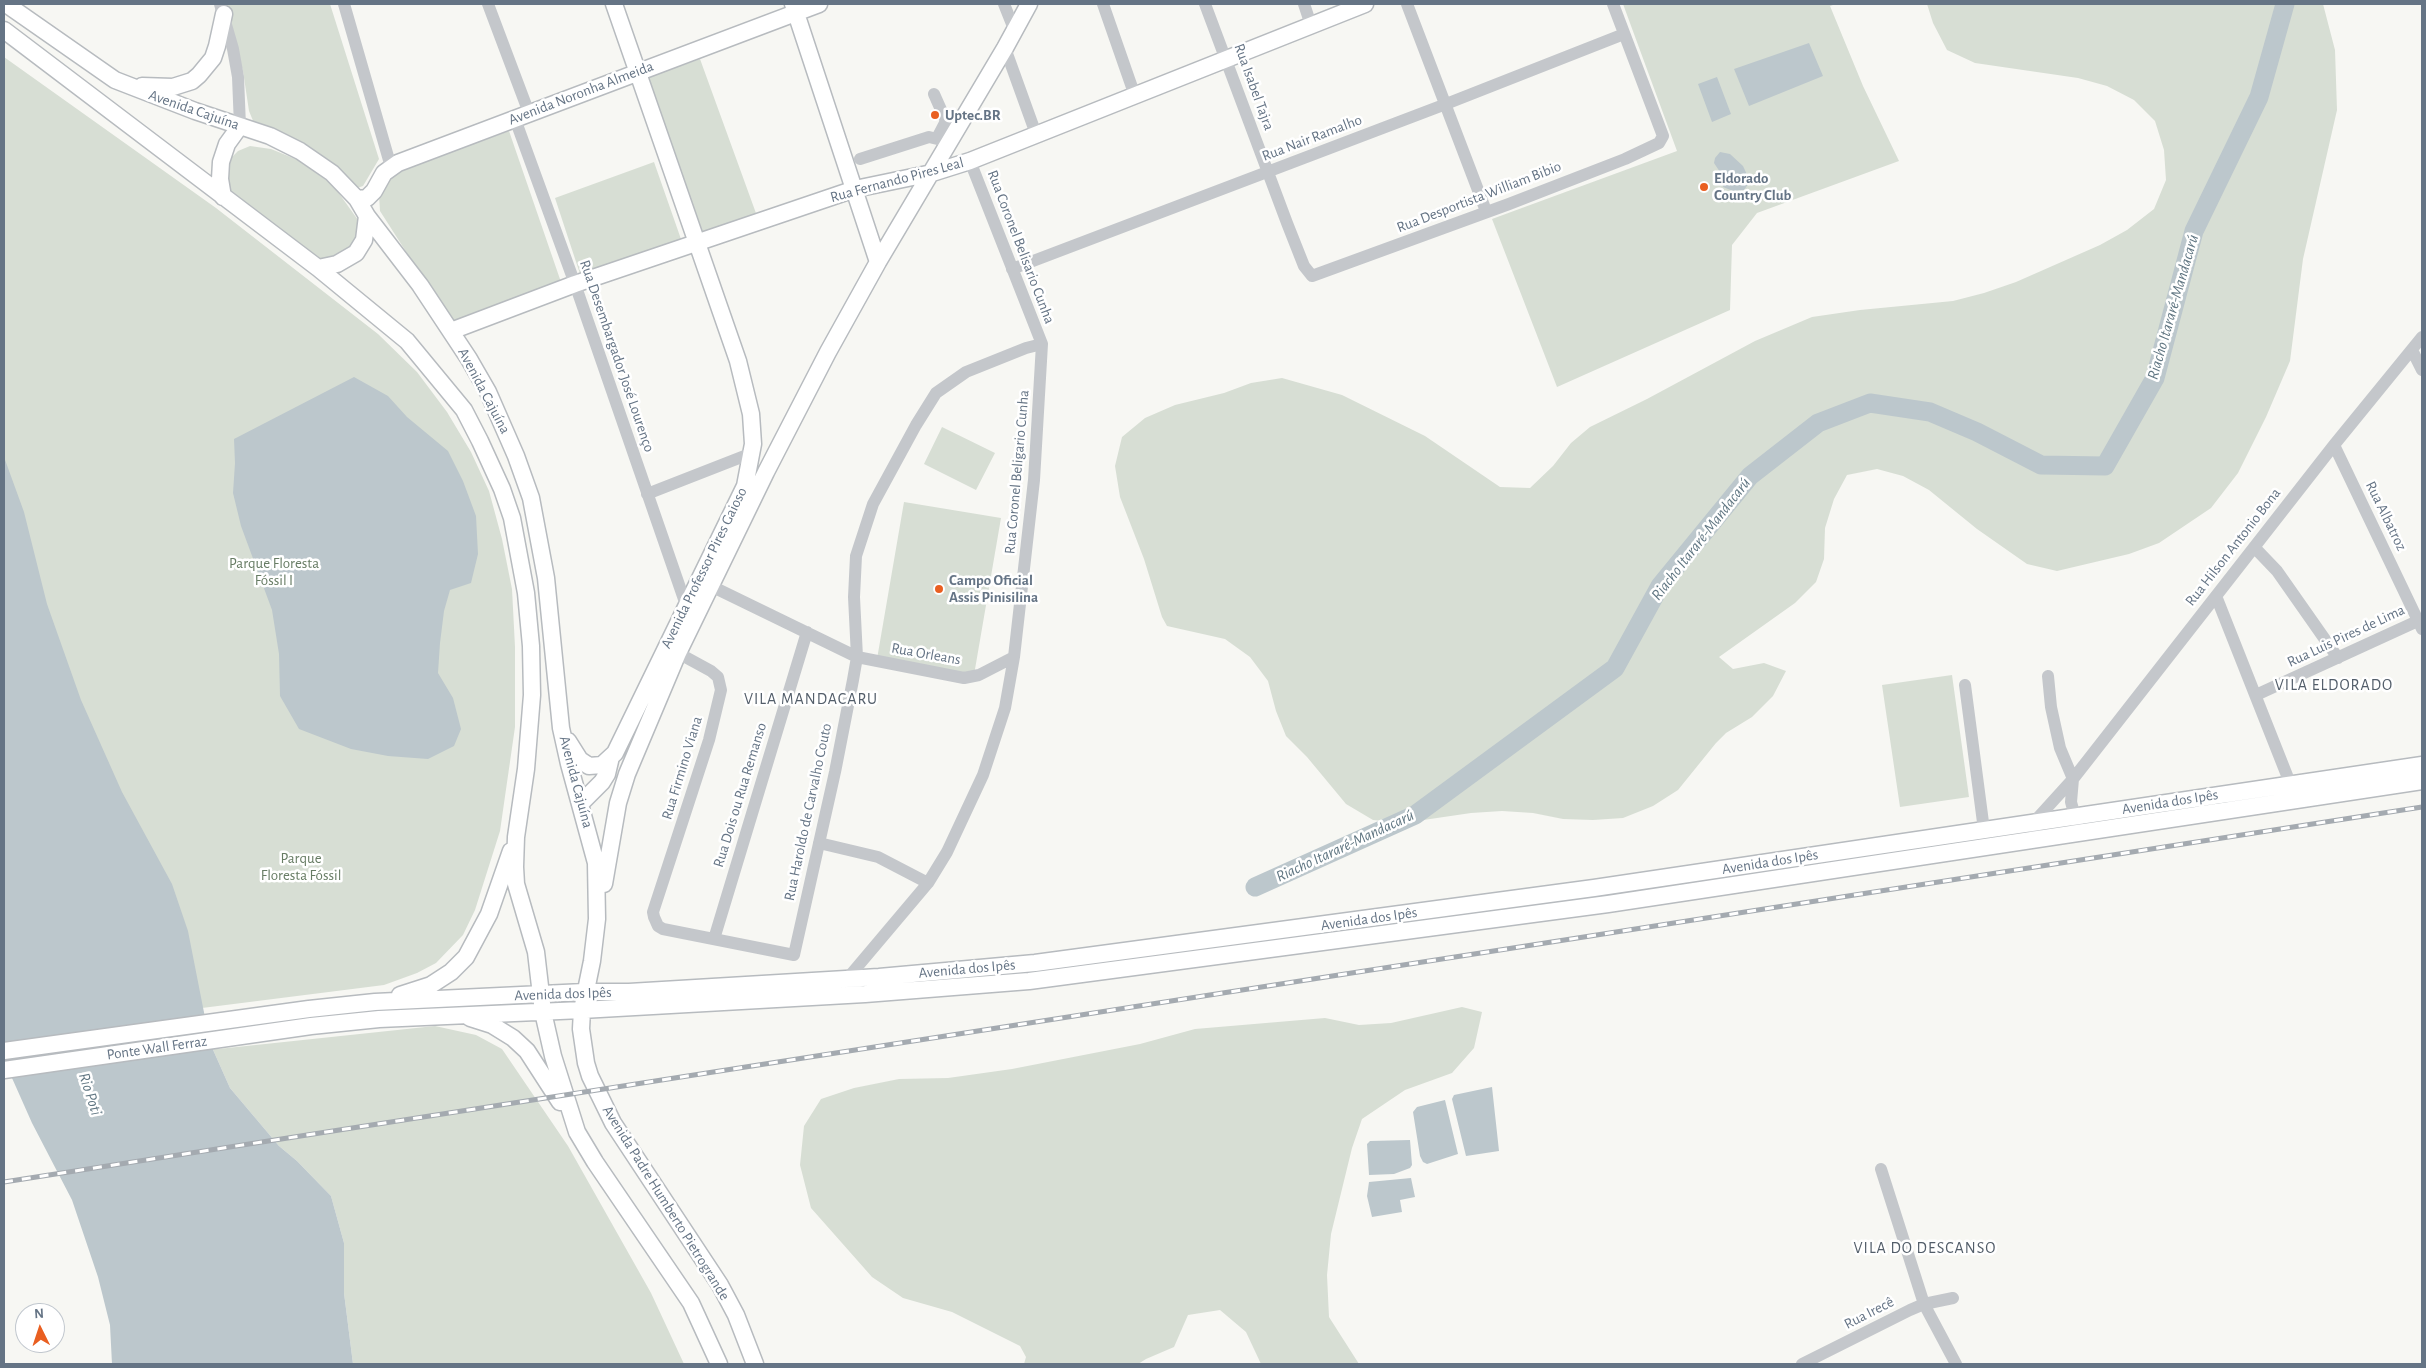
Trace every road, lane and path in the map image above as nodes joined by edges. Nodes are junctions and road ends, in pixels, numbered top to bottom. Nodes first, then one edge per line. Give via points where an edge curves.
1 (6, 4) edge
2 (344, 4) edge
3 (488, 4) edge
4 (614, 4) edge
5 (819, 4) edge
6 (1004, 4) edge
7 (1029, 4) edge
8 (1102, 4) edge
9 (1205, 4) edge
10 (1304, 4) edge
11 (1366, 4) edge
12 (1408, 4) edge
13 (1613, 4) edge
14 (795, 8) edge
15 (222, 9) edge
16 (1311, 25) junction
17 (1014, 29) junction
18 (4, 30) edge
19 (1624, 34) junction
20 (1005, 48) junction
21 (1226, 60) junction
22 (636, 72) junction
23 (116, 80) junction
24 (934, 94) dead end
25 (1135, 96) junction
26 (1446, 104) junction
27 (522, 116) junction
28 (240, 126) junction
29 (1036, 134) junction
30 (944, 140) junction
31 (860, 159) dead end
32 (970, 161) junction
33 (391, 167) junction
34 (1267, 172) junction
35 (932, 173) junction
36 (856, 189) junction
37 (223, 197) junction
38 (357, 199) junction
39 (1486, 211) junction
40 (367, 216) junction
41 (698, 242) junction
42 (878, 262) junction
43 (1304, 266) joint
44 (318, 268) junction
45 (1012, 269) junction
46 (575, 284) junction
47 (450, 331) junction
48 (2422, 338) edge
49 (1042, 344) junction
50 (2412, 350) junction
51 (2422, 370) edge
52 (2334, 445) junction
53 (752, 453) junction
54 (647, 494) junction
55 (2254, 546) junction
56 (711, 586) junction
57 (2216, 596) junction
58 (686, 605) junction
59 (2421, 623) edge
60 (807, 632) junction
61 (857, 657) junction
62 (1014, 657) junction
63 (2338, 658) junction
64 (670, 659) junction
65 (2048, 676) dead end
66 (1965, 685) dead end
67 (2256, 695) junction
68 (562, 728) junction
69 (611, 757) junction
70 (2422, 764) edge
71 (2073, 779) junction
72 (2422, 781) edge
73 (2290, 783) junction
74 (581, 803) junction
75 (2076, 818) junction
76 (2034, 822) junction
77 (1984, 830) junction
78 (2077, 834) junction
79 (516, 837) junction
80 (2037, 840) junction
81 (819, 843) junction
82 (928, 883) junction
83 (1594, 888) junction
84 (1551, 894) junction
85 (1594, 906) junction
86 (1554, 911) junction
87 (598, 918) junction
88 (1251, 936) junction
89 (714, 939) junction
90 (1287, 939) junction
91 (1254, 952) junction
92 (847, 979) junction
93 (584, 992) junction
94 (541, 994) junction
95 (376, 1002) junction
96 (309, 1009) joint
97 (582, 1010) junction
98 (544, 1012) junction
99 (458, 1014) junction
100 (311, 1026) joint
101 (4, 1051) edge
102 (4, 1070) edge
103 (578, 1132) junction
104 (1881, 1169) dead end
105 (1953, 1298) dead end
106 (1924, 1304) junction
107 (719, 1364) edge
108 (755, 1364) edge
109 (1802, 1364) edge
110 (1956, 1364) edge

1 - 23 main road, Avenida Cajuína
2 - 33 street
3 - 27 street, Rua Desembargador José Lourenço
4 - 22 main road, Avenida Professor Pires Gaioso
5 - 14 main road, Avenida Noronha Almeida
6 - 17 street
7 - 17 main road
8 - 25 street
9 - 21 street, Rua Isabel Tajra
10 - 16 street
11 - 16 main road, Rua Fernando Pires Leal
12 - 26 street
13 - 19 street
14 - 22 main road, Avenida Noronha Almeida
14 - 36 main road
15 - 23 main road via 220,38 213,58 192,81 160,88
15 - 28 street via 238,77
16 - 21 main road, Rua Fernando Pires Leal
17 - 20 main road
18 - 37 main road, Avenida Cajuína
19 - 26 street, Rua Nair Ramalho
19 - 39 street, Rua Desportista William Bibio via 1662,140 1651,148
20 - 29 street
20 - 30 main road
21 - 25 main road, Rua Fernando Pires Leal
21 - 34 street, Rua Isabel Tajra
22 - 27 main road, Avenida Noronha Almeida
22 - 41 main road, Avenida Professor Pires Gaioso
23 - 28 main road, Avenida Cajuína
24 - 30 street via 946,121
25 - 29 main road, Rua Fernando Pires Leal
26 - 34 street, Rua Nair Ramalho
26 - 39 street
27 - 33 main road, Avenida Noronha Almeida
27 - 46 street, Rua Desembargador José Lourenço
28 - 37 main road via 227,144 221,162
28 - 38 main road, Avenida Cajuína via 300,151 332,173
29 - 32 main road, Rua Fernando Pires Leal
30 - 31 street via 929,137
30 - 35 main road
32 - 35 main road, Rua Fernando Pires Leal
32 - 45 street, Rua Coronel Belisario Cunha
33 - 38 main road via 367,198
34 - 43 street, Rua Isabel Tajra
34 - 45 street, Rua Nair Ramalho
35 - 36 main road, Rua Fernando Pires Leal
35 - 42 main road
36 - 41 main road, Rua Fernando Pires Leal
36 - 42 main road
37 - 44 main road, Avenida Cajuína
38 - 40 main road, Avenida Cajuína
39 - 43 street, Rua Desportista William Bibio via 1315,276 1308,274
40 - 44 main road via 364,240 356,253 337,264
40 - 47 main road, Avenida Cajuína via 420,285
41 - 46 main road, Rua Fernando Pires Leal
41 - 53 main road, Avenida Professor Pires Gaioso via 752,414
42 - 56 main road via 770,463
44 - 79 main road, Avenida Cajuína via 407,341 429,367 464,410 502,489 521,559 531,646 531,728
45 - 49 street, Rua Coronel Belisario Cunha
46 - 47 main road, Rua Fernando Pires Leal
46 - 54 street, Rua Desembargador José Lourenço
47 - 68 main road, Avenida Cajuína via 488,392 531,498 546,578
48 - 50 street, Rua Hilson Antonio Bona
49 - 61 street, Rua Haroldo de Carvalho Couto via 966,372 941,388 926,406 873,504 859,541 854,597
49 - 62 street, Rua Coronel Beligario Cunha via 1034,480
50 - 51 street
50 - 52 street, Rua Hilson Antonio Bona
52 - 55 street, Rua Hilson Antonio Bona
52 - 59 street, Rua Albatroz
53 - 54 street
53 - 58 main road, Avenida Professor Pires Gaioso via 745,486
54 - 58 street, Rua Desembargador José Lourenço
55 - 57 street, Rua Hilson Antonio Bona
55 - 63 street via 2277,571
56 - 60 street, Rua Orleans
56 - 64 main road
57 - 67 street
57 - 71 street, Rua Hilson Antonio Bona
58 - 64 main road, Avenida Professor Pires Gaioso
59 - 63 street, Rua Luis Pires de Lima
60 - 61 street, Rua Orleans
60 - 89 street, Rua Dois ou Rua Remanso
61 - 62 street, Rua Orleans via 964,678 979,675
61 - 81 street, Rua Haroldo de Carvalho Couto
62 - 82 street, Rua Coronel Beligario Cunha via 1005,708 983,775 947,852
63 - 67 street, Rua Luis Pires de Lima
64 - 69 main road, Avenida Professor Pires Gaioso
64 - 87 main road via 618,804
64 - 89 street, Rua Firmino Viana via 711,671 718,678 721,690 709,740 653,912 655,921 663,929
65 - 71 street via 2060,748
66 - 77 street
67 - 73 street
68 - 69 main road via 576,755 584,763 597,766
68 - 74 main road, Avenida Cajuína
69 - 74 main road, Avenida Professor Pires Gaioso via 602,782
70 - 73 main road, Avenida dos Ipês
71 - 75 street via 2071,802
71 - 76 street, Rua Hilson Antonio Bona
72 - 78 main road, Avenida dos Ipês
73 - 75 main road, Avenida dos Ipês
74 - 87 main road, Avenida Cajuína via 596,863
75 - 76 main road, Avenida dos Ipês
75 - 78 street
76 - 77 main road, Avenida dos Ipês
76 - 80 street
77 - 83 main road, Avenida dos Ipês
78 - 80 main road, Avenida dos Ipês
79 - 94 main road, Avenida Cajuína via 516,884 536,952
79 - 95 main road via 489,914 466,957 451,972 431,984
80 - 85 main road, Avenida dos Ipês
81 - 82 street via 878,857
81 - 89 street, Rua Haroldo de Carvalho Couto via 794,956
82 - 92 street, Rua Coronel Beligario Cunha
83 - 84 main road, Avenida dos Ipês
83 - 85 main road via 1585,898
84 - 86 main road via 1556,901
84 - 90 main road, Avenida dos Ipês
85 - 86 main road, Avenida dos Ipês
86 - 90 main road, Avenida dos Ipês
87 - 93 main road, Avenida Cajuína
88 - 90 main road, Avenida dos Ipês
88 - 91 main road via 1256,943
88 - 92 main road, Avenida dos Ipês via 1035,963
90 - 91 main road, Avenida dos Ipês
91 - 97 main road, Avenida dos Ipês via 974,987
92 - 93 main road, Avenida dos Ipês
93 - 94 main road, Avenida dos Ipês
93 - 97 main road, Avenida Cajuína
93 - 98 main road
94 - 95 main road, Avenida dos Ipês
94 - 98 main road, Avenida Cajuína
95 - 96 main road, Avenida dos Ipês
96 - 101 main road, Ponte Wall Ferraz
97 - 98 main road, Avenida dos Ipês
97 - 108 main road, Avenida Padre Humberto Pietrogrande via 585,1056 604,1107 720,1284
98 - 99 main road, Avenida dos Ipês
98 - 103 main road via 561,1084
99 - 100 main road, Avenida dos Ipês
99 - 103 main road via 492,1025 527,1051
100 - 102 main road, Ponte Wall Ferraz
103 - 107 main road via 691,1303
104 - 106 street
105 - 106 street, Rua Irecê
106 - 109 street, Rua Irecê
106 - 110 street

